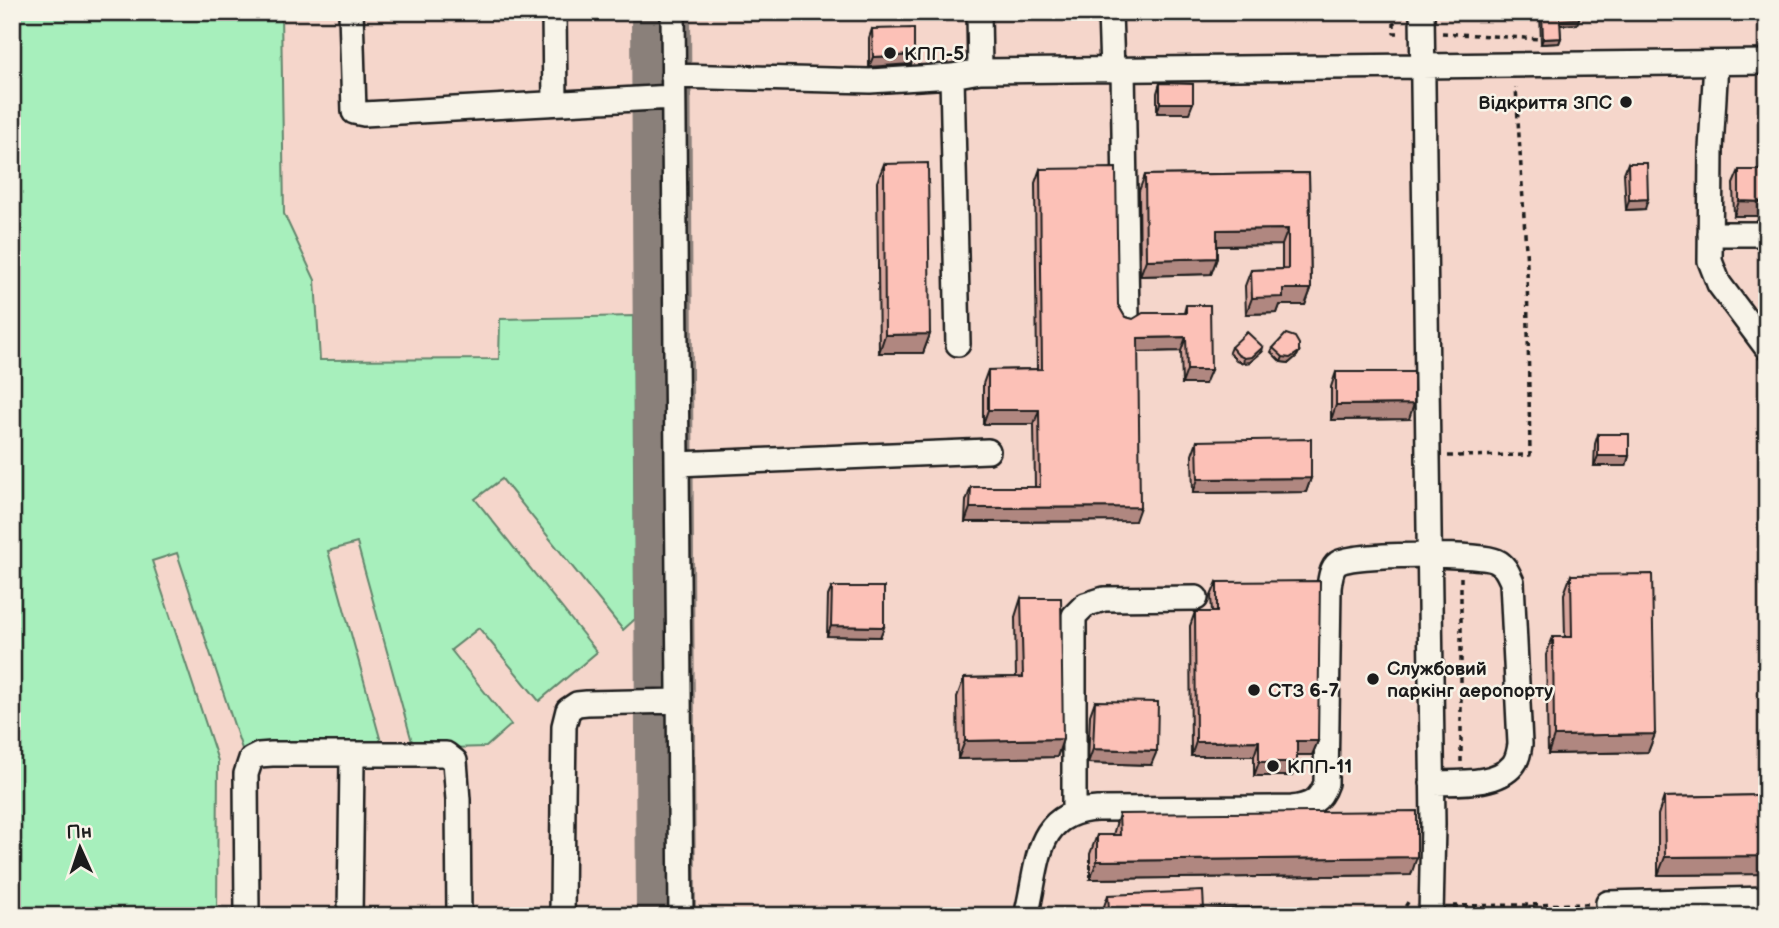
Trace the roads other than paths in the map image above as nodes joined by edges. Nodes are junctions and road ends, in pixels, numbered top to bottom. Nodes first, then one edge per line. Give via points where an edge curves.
1 (351, 12) edge
2 (554, 12) edge
3 (673, 12) edge
4 (979, 12) edge
5 (1110, 12) edge
6 (1421, 22) edge
7 (1767, 62) edge
8 (1716, 63) junction
9 (1422, 66) junction
10 (1117, 69) junction
11 (980, 71) junction
12 (952, 76) junction
13 (673, 87) junction
14 (555, 103) junction
15 (1710, 234) junction
16 (1767, 234) edge
17 (1127, 319) edge
18 (958, 344) dead end
19 (1767, 348) edge
20 (988, 451) dead end
21 (677, 464) junction
22 (1428, 556) junction
23 (1196, 598) dead end
24 (679, 701) junction
25 (358, 754) junction
26 (1432, 783) junction
27 (1074, 812) junction
28 (1767, 899) edge
29 (1608, 903) road end
30 (1024, 913) edge
31 (247, 916) edge
32 (350, 916) edge
33 (458, 916) edge
34 (562, 916) edge
35 (681, 916) edge
36 (1431, 916) edge

1 - 14 lane via 354,112
2 - 14 lane
3 - 13 lane
4 - 11 lane
5 - 10 lane
6 - 9 lane
7 - 8 lane
8 - 9 lane
8 - 15 lane
9 - 10 lane
9 - 22 lane
10 - 11 lane
10 - 17 lane
11 - 12 lane
12 - 13 lane
12 - 18 lane
13 - 14 lane
13 - 21 lane
15 - 16 lane
15 - 19 lane via 1710,261 1719,284
20 - 21 lane
21 - 24 lane
22 - 26 lane
22 - 26 lane via 1492,559 1512,582 1520,744 1513,765 1504,773
22 - 27 lane via 1346,560 1332,573 1326,783 1314,802 1292,807
23 - 27 lane via 1104,599 1085,605 1074,617
24 - 34 lane via 587,703 568,710 564,726
24 - 35 lane
25 - 31 lane via 251,758 246,774
25 - 32 lane via 351,768
25 - 33 lane via 446,754 455,761
26 - 36 lane
27 - 30 lane via 1063,816 1046,834
28 - 29 lane

